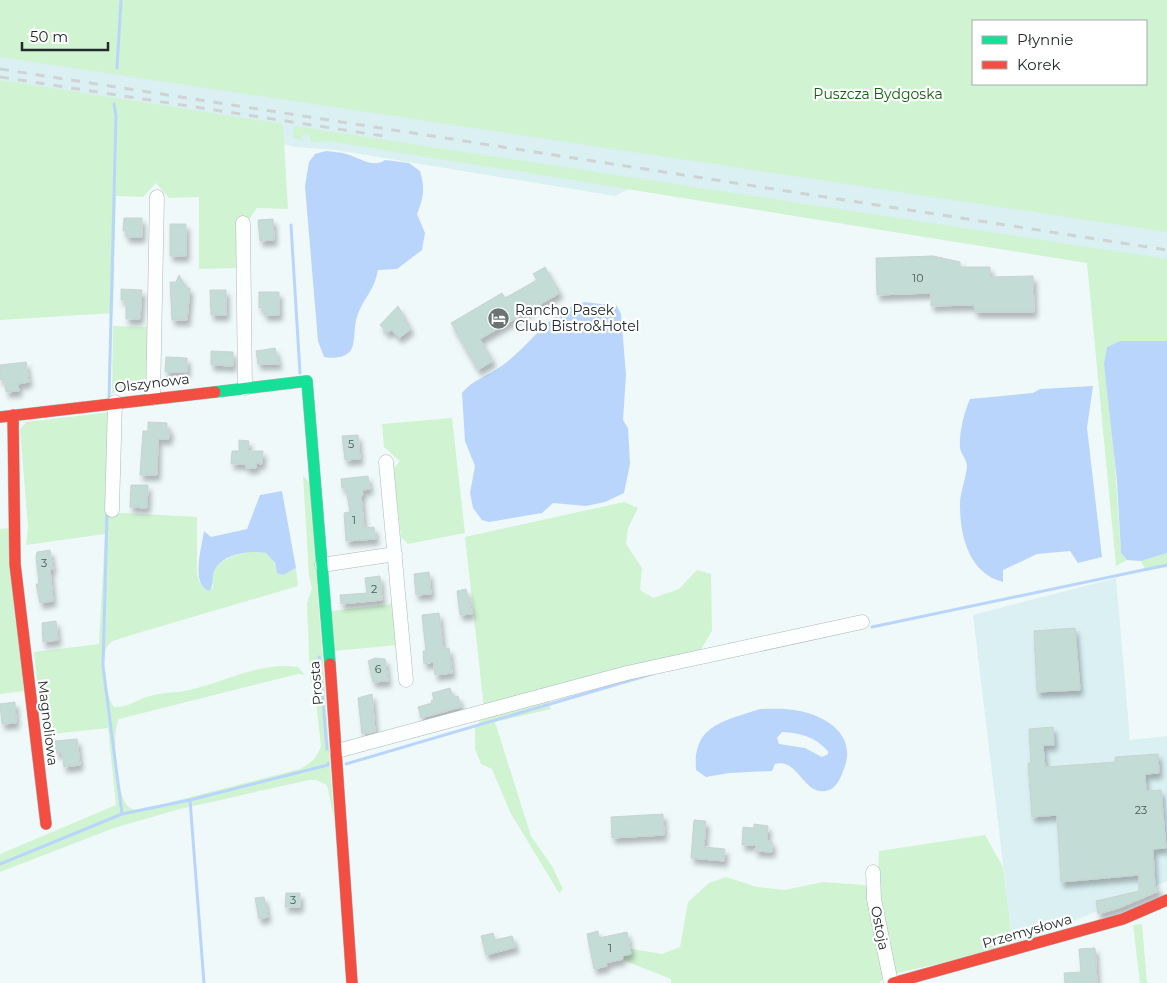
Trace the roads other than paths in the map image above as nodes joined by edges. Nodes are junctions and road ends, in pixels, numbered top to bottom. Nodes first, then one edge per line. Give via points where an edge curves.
1 (157, 197) dead end
2 (243, 223) dead end
3 (307, 381) joint
4 (246, 388) junction
5 (153, 398) junction
6 (112, 403) junction
7 (12, 415) junction
8 (0, 417) edge
9 (386, 462) dead end
10 (112, 510) dead end
11 (395, 554) junction
12 (322, 565) junction
13 (862, 622) dead end
14 (406, 680) dead end
15 (337, 751) junction
16 (46, 824) dead end
17 (873, 872) dead end
18 (1167, 900) edge
19 (352, 983) edge
20 (892, 983) edge

1 - 5 street
2 - 4 street
3 - 4 street, Olszynowa
3 - 12 street, Prosta
4 - 5 street, Olszynowa
5 - 6 street, Olszynowa
6 - 7 street, Olszynowa
6 - 10 street
7 - 8 street, Olszynowa
7 - 16 street, Magnoliowa via 16,564
9 - 11 street
11 - 12 street
11 - 14 street
12 - 15 street, Prosta
13 - 15 street via 627,673
15 - 19 street, Prosta
17 - 20 street, Ostoja via 874,899
18 - 20 street, Przemysłowa via 1123,919

